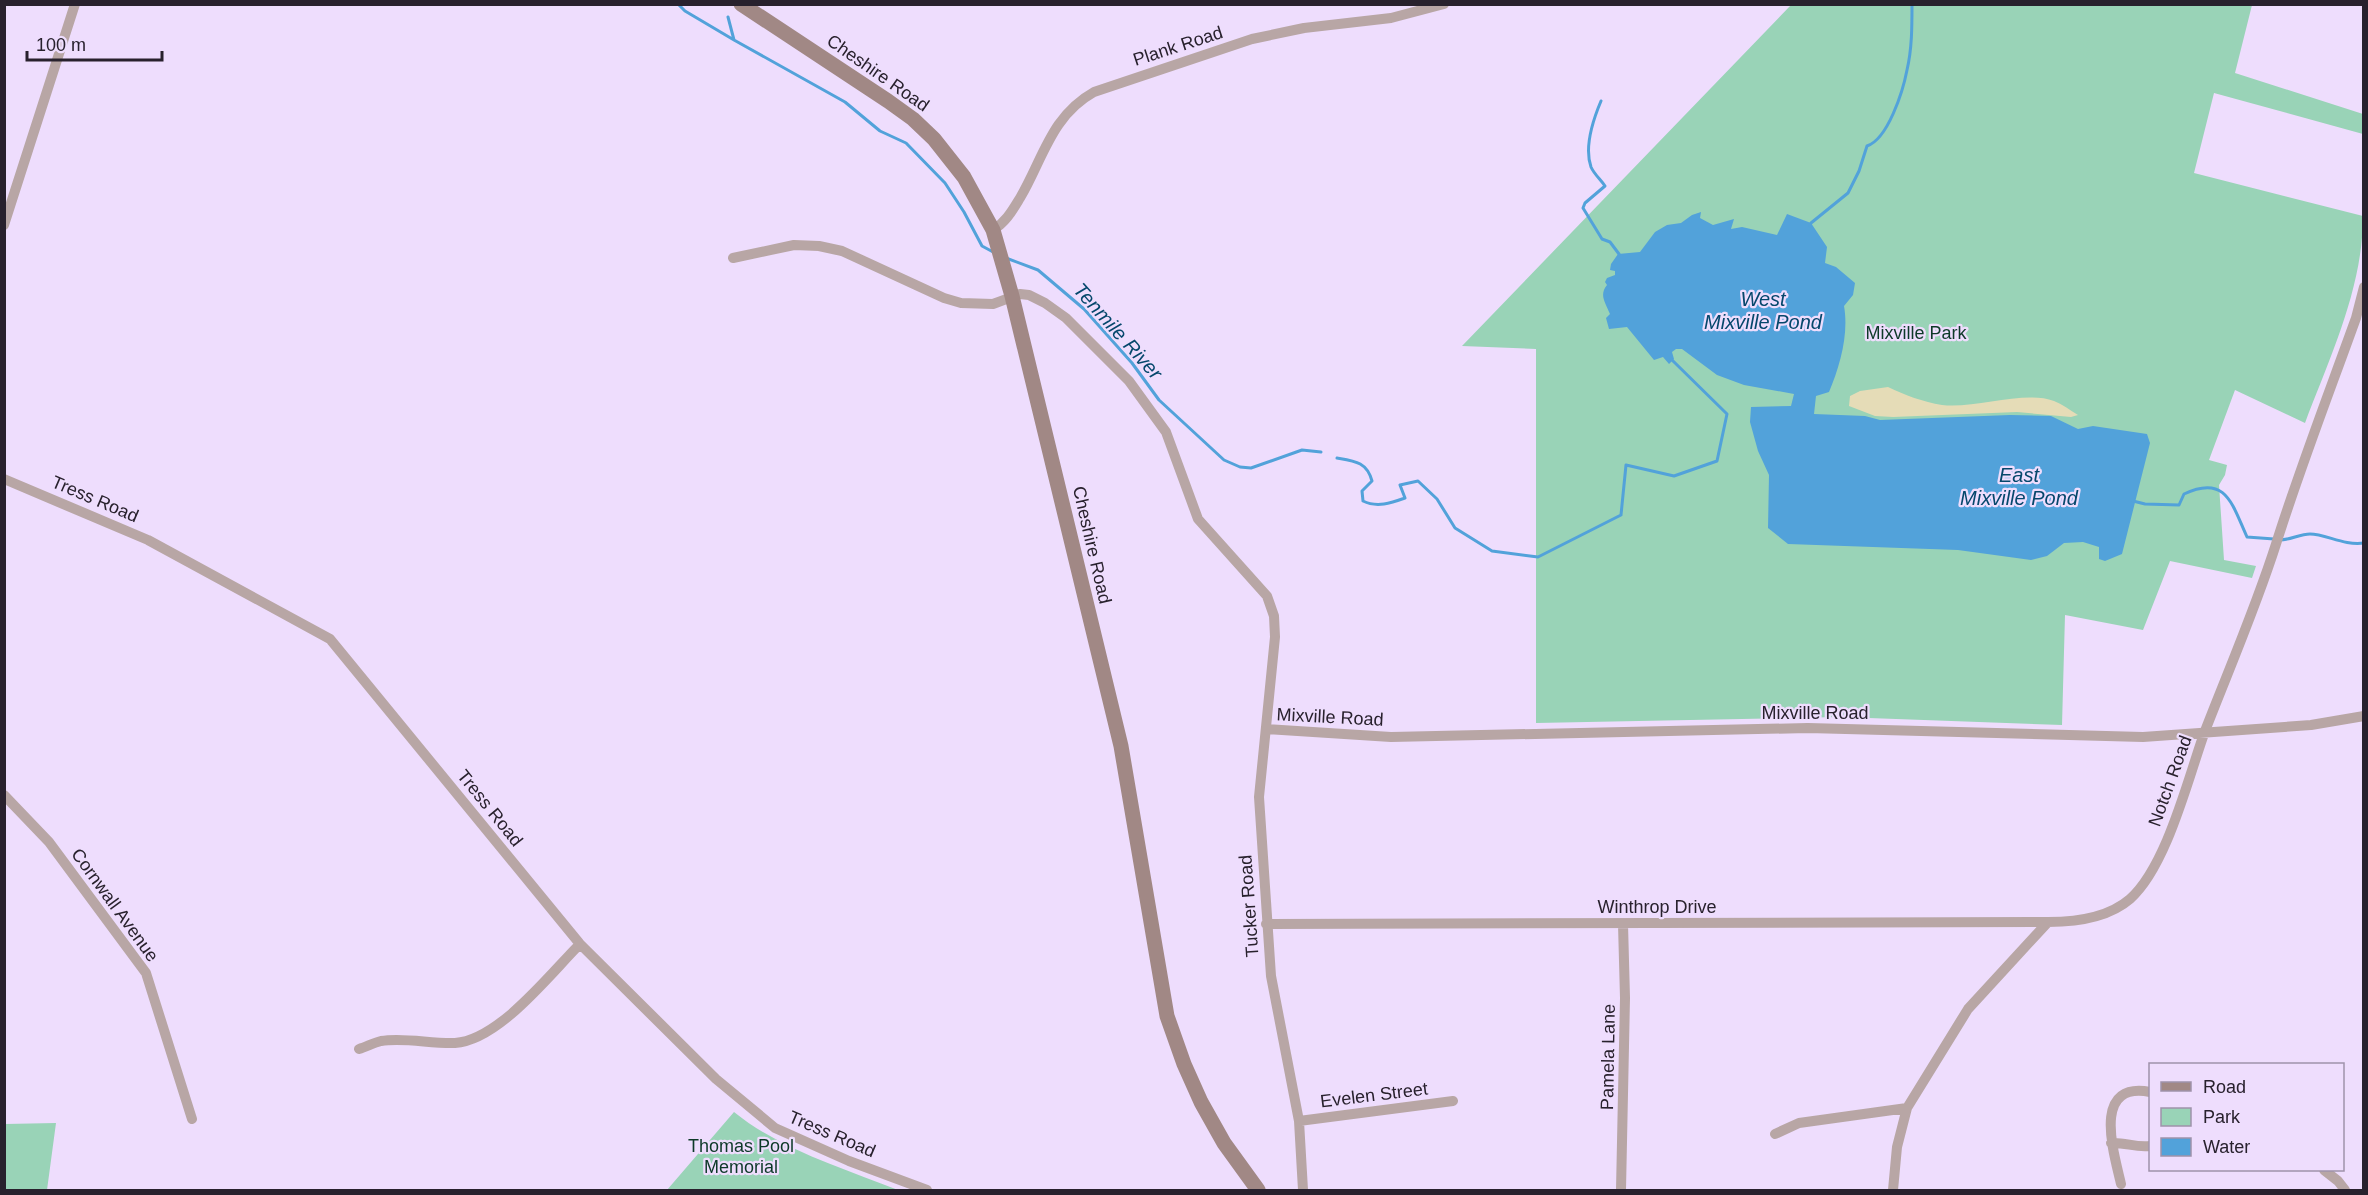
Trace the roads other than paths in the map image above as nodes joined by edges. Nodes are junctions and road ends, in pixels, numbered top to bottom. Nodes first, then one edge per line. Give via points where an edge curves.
1 (75, 4) edge
2 (741, 4) edge
3 (1444, 4) edge
4 (4, 225) edge
5 (993, 230) junction
6 (733, 258) dead end
7 (2364, 286) edge
8 (1012, 296) junction
9 (4, 478) edge
10 (2364, 716) edge
11 (1266, 729) junction
12 (2205, 733) junction
13 (4, 795) edge
14 (2049, 922) junction
15 (1266, 924) junction
16 (1623, 924) junction
17 (580, 944) junction
18 (359, 1049) dead end
19 (2149, 1092) edge
20 (1453, 1101) dead end
21 (1907, 1108) junction
22 (192, 1119) dead end
23 (1299, 1121) junction
24 (1775, 1134) dead end
25 (2111, 1143) junction
26 (2149, 1146) edge
27 (2325, 1171) edge
28 (2121, 1184) dead end
29 (927, 1191) edge
30 (1258, 1191) edge
31 (1303, 1191) edge
32 (1621, 1191) edge
33 (1893, 1191) edge
34 (2345, 1191) edge

1 - 4 street
2 - 5 main road, Cheshire Road via 913,119 951,159
3 - 5 street, Plank Road via 1391,18 1304,28 1252,39 1094,92 1072,107 1059,123 1014,208 1003,224
5 - 8 main road, Cheshire Road
6 - 8 street via 794,244 819,246 842,251 914,286 961,303 993,304
7 - 12 street, Notch Road via 2356,318
8 - 11 street, Tucker Road via 1029,295 1066,318 1129,381 1166,432 1198,519 1267,596 1274,616 1275,637
8 - 30 main road, Cheshire Road via 1121,746 1167,1016 1201,1102
9 - 17 street, Tress Road via 148,540 330,639
10 - 12 street, Mixville Road via 2311,725
11 - 12 street, Mixville Road via 1391,737 1808,728 2143,737
11 - 15 street, Tucker Road via 1258,797
12 - 14 street, Notch Road via 2172,828 2152,870 2130,899 2108,913 2084,920
13 - 22 street, Cornwall Avenue via 49,842 146,973
14 - 16 street, Winthrop Drive
14 - 21 street via 1968,1009
15 - 16 street, Winthrop Drive
15 - 23 street, Tucker Road via 1271,976
16 - 32 street, Pamela Lane
17 - 18 street via 506,1019 474,1039 456,1043 382,1041
17 - 29 street, Tress Road via 716,1079 775,1128
19 - 25 street via 2134,1091 2116,1103 2110,1118
20 - 23 street, Evelen Street
21 - 24 street via 1799,1123
21 - 33 street via 1897,1147
23 - 31 street, Tucker Road
25 - 26 street
25 - 28 street
27 - 34 street

